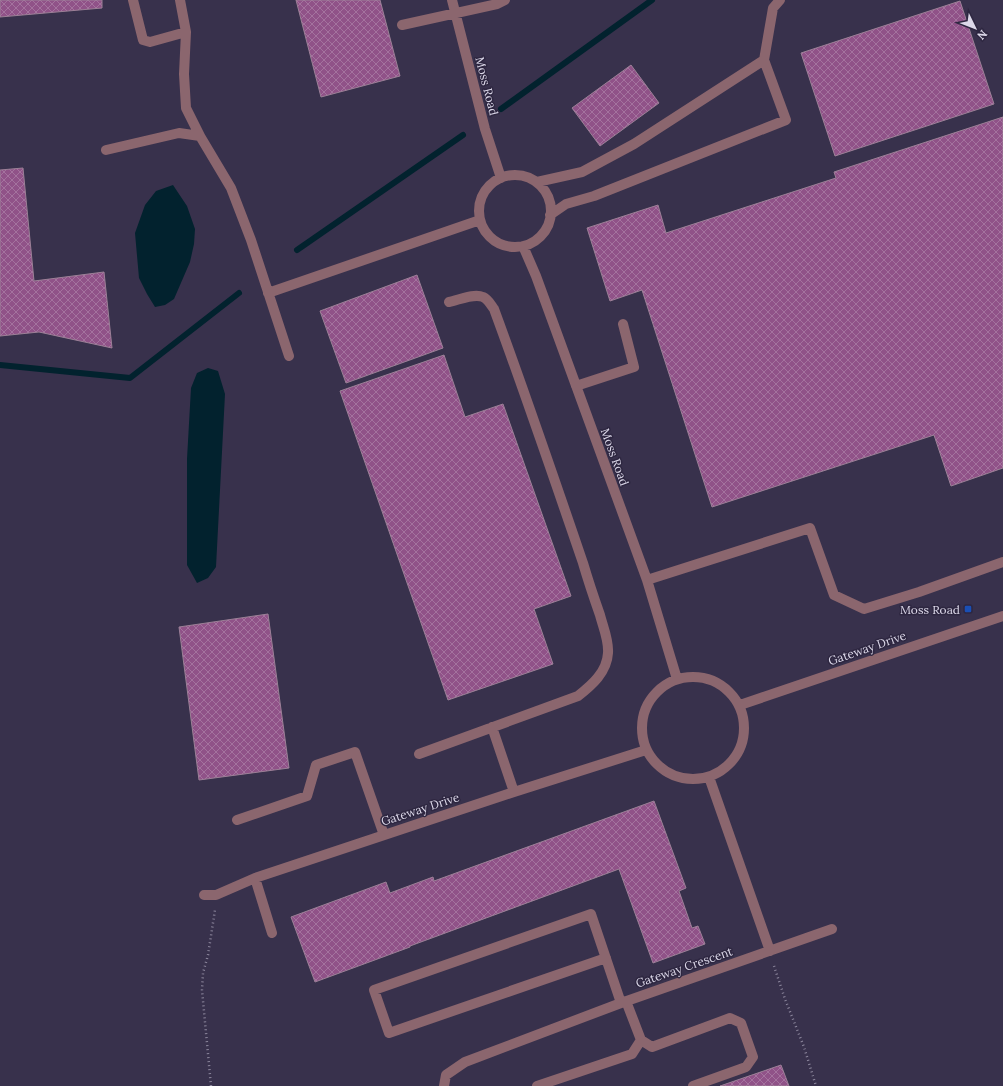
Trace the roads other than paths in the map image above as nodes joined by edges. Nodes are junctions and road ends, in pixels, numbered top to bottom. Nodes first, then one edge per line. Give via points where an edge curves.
1 (133, 0) edge
2 (180, 0) edge
3 (452, 0) edge
4 (505, 0) edge
5 (780, 0) edge
6 (455, 13) junction
7 (402, 25) dead end
8 (186, 32) junction
9 (764, 60) junction
10 (200, 136) junction
11 (106, 150) dead end
12 (501, 178) junction
13 (536, 182) junction
14 (550, 215) junction
15 (480, 220) junction
16 (523, 246) junction
17 (268, 293) junction
18 (449, 302) dead end
19 (623, 324) dead end
20 (289, 356) dead end
21 (576, 386) junction
22 (1003, 562) edge
23 (647, 580) junction
24 (1003, 616) edge
25 (677, 679) junction
26 (740, 705) junction
27 (492, 727) junction
28 (646, 750) junction
29 (419, 754) dead end
30 (709, 777) junction
31 (514, 792) junction
32 (237, 820) dead end
33 (384, 835) junction
34 (255, 878) junction
35 (204, 895) dead end
36 (832, 928) dead end
37 (272, 932) dead end
38 (770, 951) junction
39 (606, 958) junction
40 (624, 1002) junction
41 (641, 1040) junction
42 (444, 1086) edge
43 (537, 1086) edge
44 (693, 1086) edge

1 - 8 street via 143,40 150,42
2 - 8 street
3 - 6 street, Moss Road
4 - 6 street
5 - 9 street via 773,8
6 - 7 street
6 - 12 street, Moss Road via 485,129
8 - 10 street via 186,108
9 - 13 street via 634,144 582,172
9 - 14 street via 786,120 594,196 566,204
10 - 11 street via 179,133
10 - 17 street via 231,188
12 - 13 street via 525,176
12 - 15 street via 485,190 480,200
13 - 14 street via 545,191 550,203
14 - 16 street via 541,235
15 - 16 street via 489,236 496,242
15 - 17 street
16 - 21 street, Moss Road
17 - 20 street
18 - 27 street via 475,296 483,297 494,309 550,465 608,642 608,654 601,674 578,696
19 - 21 street via 634,367
21 - 23 street, Moss Road
22 - 23 street via 864,609 834,595 810,528
23 - 25 street, Moss Road
24 - 26 street, Gateway Drive
25 - 26 street via 691,676 720,683
25 - 28 street via 661,687 649,700 642,716
26 - 30 street via 744,722 743,740 739,750 725,768
27 - 29 street
27 - 31 street
28 - 30 street via 654,762 666,772 680,778
28 - 31 street, Gateway Drive
30 - 38 street
31 - 33 street, Gateway Drive
32 - 33 street via 307,796 316,765 355,752
33 - 34 street, Gateway Drive
34 - 35 street, Gateway Drive via 216,895
34 - 37 street
36 - 38 street, Gateway Crescent
38 - 40 street, Gateway Crescent
39 - 39 street via 591,914 374,990 390,1033
39 - 40 street
40 - 41 street
40 - 42 street, Gateway Crescent via 465,1062 446,1075
41 - 43 street via 632,1054
41 - 44 street via 652,1047 730,1018 741,1023 753,1057 746,1067

